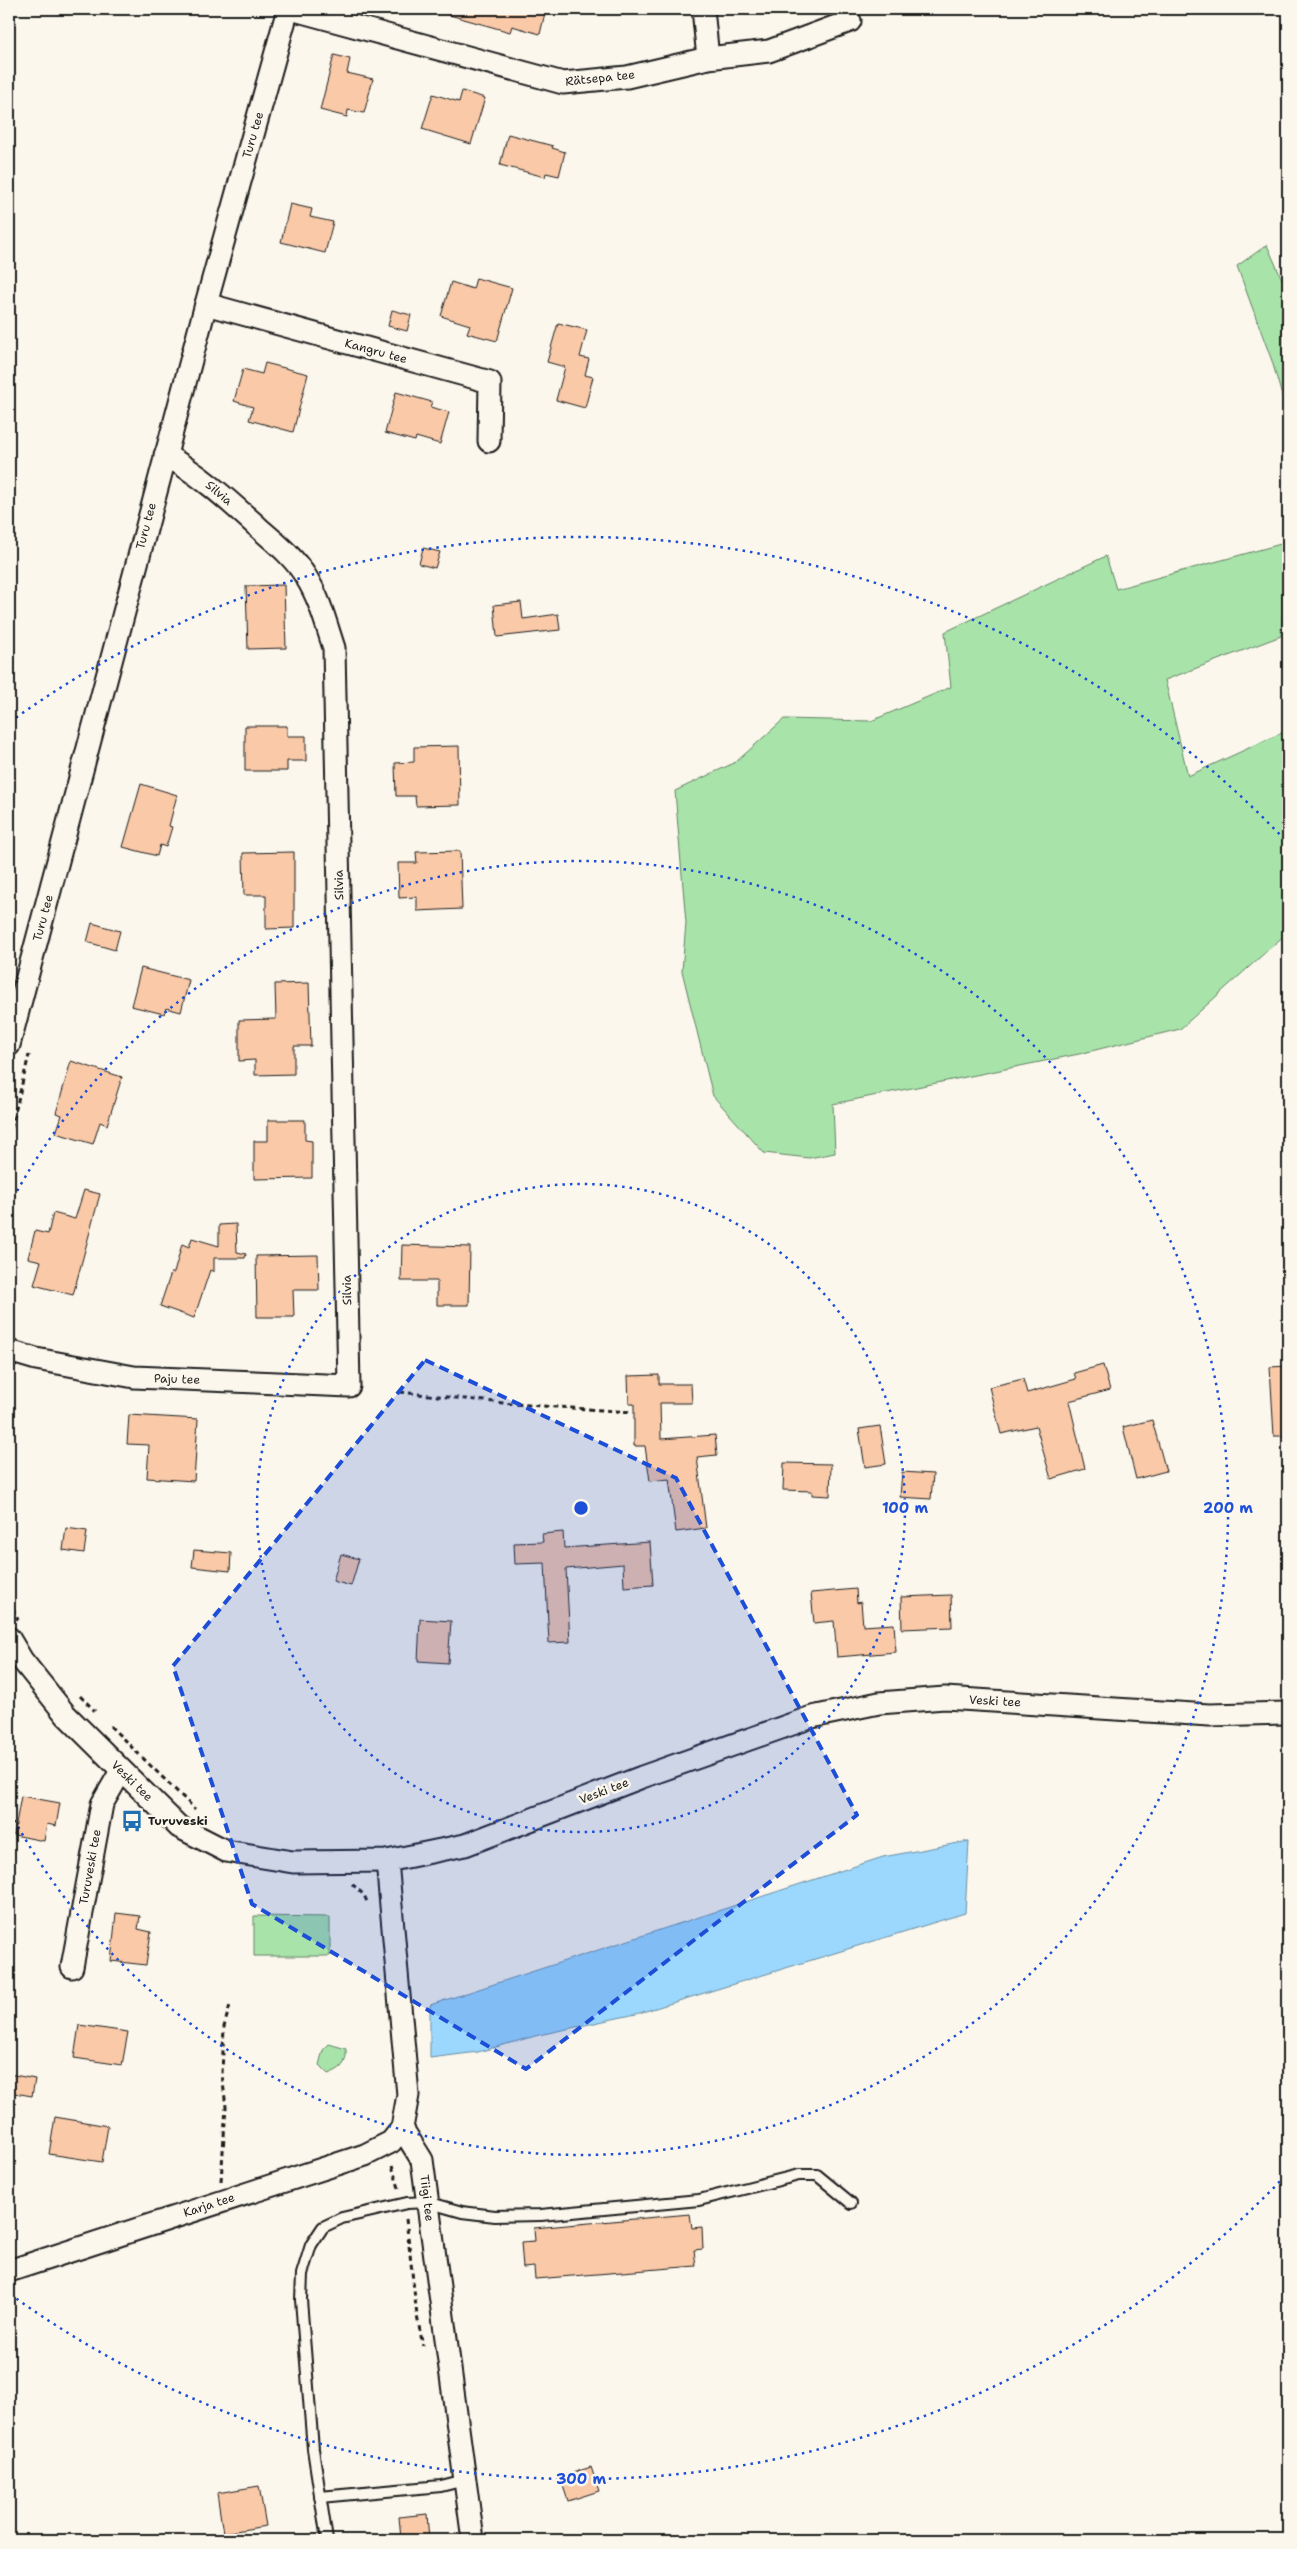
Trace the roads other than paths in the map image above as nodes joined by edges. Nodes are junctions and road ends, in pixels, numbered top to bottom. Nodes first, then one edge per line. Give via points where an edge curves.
1 (290, 9) edge
2 (703, 9) edge
3 (850, 21) dead end
4 (708, 58) junction
5 (206, 304) junction
6 (489, 441) dead end
7 (165, 455) junction
8 (9, 1045) edge
9 (9, 1351) edge
10 (349, 1386) joint
11 (12, 1636) edge
12 (1288, 1713) edge
13 (121, 1772) junction
14 (387, 1861) junction
15 (72, 1967) dead end
16 (402, 2128) junction
17 (427, 2202) junction
18 (851, 2203) dead end
19 (9, 2271) edge
20 (465, 2480) junction
21 (320, 2497) junction
22 (327, 2540) edge
23 (473, 2540) edge

1 - 4 street, Rätsepa tee via 563,83 627,77
1 - 5 street, Turu tee
2 - 4 street
3 - 4 street, Rätsepa tee via 769,51
5 - 6 street, Kangru tee via 490,382
5 - 7 street, Turu tee
7 - 8 street, Turu tee
7 - 10 street, Silvia via 216,490 290,556 320,603 334,648
9 - 10 street, Paju tee via 134,1377
11 - 13 street, Veski tee via 22,1660 66,1715
12 - 14 street, Veski tee via 1209,1716 945,1698 880,1702 812,1717 642,1777 465,1845
13 - 14 street, Veski tee via 179,1827 226,1851 293,1862
13 - 15 street, Turuveski tee via 102,1804
14 - 16 street via 408,2095
16 - 17 street, Tiigi tee via 422,2160
16 - 19 street, Karja tee via 391,2142 365,2154
17 - 18 lane via 462,2212 495,2216 541,2215 699,2200 799,2174 817,2175
17 - 20 street, Tiigi tee
17 - 21 lane via 342,2218 324,2227 311,2245 302,2274 301,2300 306,2385
20 - 21 lane via 441,2486
20 - 23 street, Tiigi tee
21 - 22 lane

